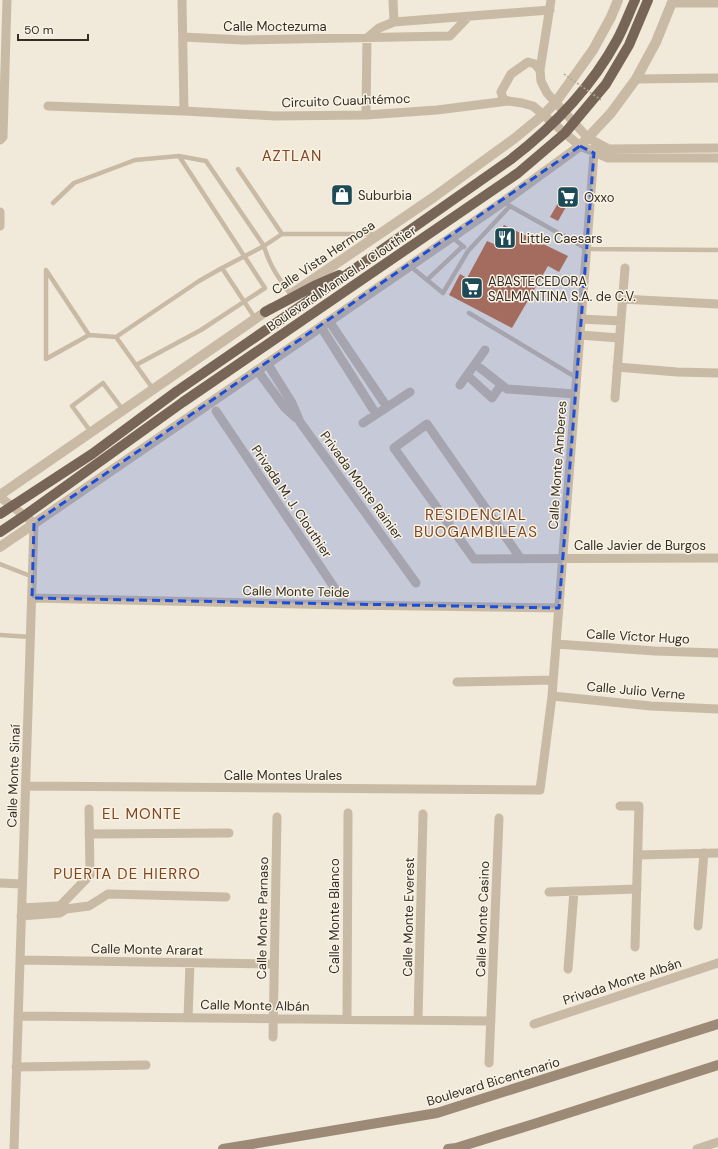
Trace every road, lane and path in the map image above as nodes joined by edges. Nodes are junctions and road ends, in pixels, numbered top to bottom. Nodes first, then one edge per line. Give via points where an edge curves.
1 (7, 0) edge
2 (182, 0) edge
3 (393, 0) edge
4 (551, 0) edge
5 (618, 0) edge
6 (635, 0) edge
7 (648, 0) edge
8 (673, 2) edge
9 (718, 3) edge
10 (550, 10) junction
11 (468, 17) junction
12 (394, 22) junction
13 (183, 36) junction
14 (367, 38) junction
15 (540, 70) junction
16 (564, 74) dead end
17 (718, 78) edge
18 (636, 79) junction
19 (600, 100) dead end
20 (508, 101) junction
21 (555, 103) junction
22 (48, 106) dead end
23 (184, 111) junction
24 (564, 113) junction
25 (366, 115) junction
26 (543, 115) junction
27 (574, 123) junction
28 (553, 124) junction
29 (565, 133) junction
30 (0, 140) edge
31 (592, 141) junction
32 (580, 146) junction
33 (718, 148) edge
34 (594, 153) junction
35 (179, 156) junction
36 (718, 158) edge
37 (238, 169) dead end
38 (53, 203) dead end
39 (506, 204) junction
40 (0, 212) edge
41 (0, 226) edge
42 (282, 234) junction
43 (380, 234) junction
44 (452, 237) junction
45 (264, 246) junction
46 (463, 246) junction
47 (587, 249) junction
48 (718, 250) edge
49 (468, 251) junction
50 (245, 257) junction
51 (410, 266) junction
52 (357, 267) junction
53 (222, 268) junction
54 (625, 268) dead end
55 (427, 280) junction
56 (291, 295) junction
57 (622, 299) junction
58 (244, 302) junction
59 (718, 304) edge
60 (265, 312) junction
61 (469, 313) dead end
62 (255, 318) junction
63 (581, 319) junction
64 (621, 321) junction
65 (325, 324) junction
66 (89, 335) junction
67 (580, 335) junction
68 (116, 336) junction
69 (619, 338) junction
70 (485, 350) dead end
71 (267, 364) junction
72 (475, 364) junction
73 (136, 365) junction
74 (617, 367) junction
75 (257, 370) junction
76 (718, 372) edge
77 (467, 375) junction
78 (577, 378) junction
79 (460, 385) dead end
80 (501, 385) junction
81 (153, 389) junction
82 (410, 392) dead end
83 (575, 394) junction
84 (615, 398) dead end
85 (387, 407) junction
86 (122, 410) junction
87 (216, 411) dead end
88 (376, 414) junction
89 (300, 422) junction
90 (363, 424) dead end
91 (91, 432) junction
92 (0, 496) edge
93 (12, 506) junction
94 (0, 514) edge
95 (24, 516) junction
96 (34, 523) junction
97 (0, 532) edge
98 (0, 547) edge
99 (520, 558) junction
100 (563, 558) junction
101 (718, 558) edge
102 (0, 564) edge
103 (33, 577) junction
104 (416, 583) dead end
105 (32, 598) junction
106 (346, 605) junction
107 (559, 608) junction
108 (0, 635) edge
109 (31, 637) junction
110 (556, 644) junction
111 (718, 653) edge
112 (553, 680) junction
113 (457, 682) dead end
114 (552, 696) junction
115 (718, 709) edge
116 (26, 786) junction
117 (540, 790) joint
118 (620, 806) dead end
119 (89, 809) dead end
120 (348, 813) dead end
121 (423, 814) dead end
122 (277, 817) dead end
123 (499, 818) dead end
124 (229, 833) dead end
125 (89, 834) junction
126 (704, 853) junction
127 (718, 853) edge
128 (638, 855) junction
129 (0, 883) edge
130 (22, 884) junction
131 (637, 889) junction
132 (574, 891) junction
133 (549, 892) dead end
134 (226, 897) dead end
135 (62, 909) junction
136 (22, 912) junction
137 (698, 926) dead end
138 (635, 947) dead end
139 (20, 960) junction
140 (718, 962) edge
141 (190, 963) junction
142 (273, 964) junction
143 (568, 969) dead end
144 (18, 1016) junction
145 (188, 1018) junction
146 (273, 1018) junction
147 (347, 1019) junction
148 (418, 1020) junction
149 (491, 1021) junction
150 (534, 1024) dead end
151 (718, 1024) edge
152 (273, 1037) dead end
153 (489, 1063) dead end
154 (146, 1065) dead end
155 (718, 1065) edge
156 (16, 1067) junction
157 (718, 1142) edge
158 (14, 1149) edge
159 (223, 1149) edge
160 (448, 1149) edge
161 (697, 1149) edge

1 - 30 street via 3,137
2 - 13 street
3 - 12 street
4 - 10 street
5 - 21 street, Calle Vista Hermosa via 612,17 593,50
6 - 24 main road, Boulevard Manuel J. Clouthier via 618,39 596,75
7 - 27 main road, Boulevard Manuel J. Clouthier via 629,45 606,84
8 - 9 street
8 - 18 street via 656,42
10 - 11 street
10 - 15 street
11 - 12 street
11 - 14 street, Calle Moctezuma via 450,36
12 - 14 street via 379,28
13 - 14 street, Calle Moctezuma via 243,40
13 - 23 street
14 - 25 street
15 - 20 street via 535,64 528,62 511,74 501,92 503,98
15 - 21 street via 546,93
16 - 19 path, bridge
17 - 18 street
18 - 31 street
20 - 25 street, Circuito Cuauhtémoc
20 - 26 street, Circuito Cuauhtémoc via 533,106
21 - 24 street
21 - 26 street, Calle Vista Hermosa
22 - 23 street, Circuito Cuauhtémoc
23 - 25 street, Circuito Cuauhtémoc via 275,116
24 - 27 street
24 - 28 main road, Boulevard Manuel J. Clouthier
26 - 28 street, Circuito Cuauhtémoc
26 - 43 street, Calle Vista Hermosa via 515,138
27 - 29 main road, Boulevard Manuel J. Clouthier
27 - 31 street
28 - 29 street, Circuito Cuauhtémoc
28 - 52 main road, Boulevard Manuel J. Clouthier via 510,160
29 - 32 street, Circuito Cuauhtémoc
29 - 95 main road, Boulevard Manuel J. Clouthier via 518,173 182,402
31 - 32 street
31 - 33 street via 609,149
31 - 34 street, Calle Monte Amberes
32 - 34 street, Circuito Cuauhtémoc
32 - 39 street
34 - 36 street, Circuito Cuauhtémoc via 608,158
34 - 47 street, Calle Monte Amberes
35 - 38 lane via 135,160 74,184
35 - 45 lane via 206,161
35 - 50 lane
37 - 42 lane
39 - 44 street
39 - 47 lane
39 - 49 lane
40 - 41 street
42 - 43 lane
42 - 45 lane
43 - 56 street, Calle Vista Hermosa
44 - 46 lane
44 - 51 street
45 - 50 lane
45 - 56 lane via 269,262
46 - 49 lane
46 - 55 lane
47 - 48 lane
47 - 63 street, Calle Monte Amberes
49 - 55 lane via 443,293
50 - 53 lane
50 - 58 lane via 266,288
51 - 55 lane
51 - 65 street
52 - 60 main road
52 - 93 main road, Boulevard Manuel J. Clouthier via 177,391 92,454
53 - 58 lane
53 - 68 lane
54 - 57 street
56 - 60 street, Calle Vista Hermosa
57 - 59 street
57 - 64 street
58 - 62 lane
58 - 73 lane via 201,330
60 - 62 street, Calle Vista Hermosa
61 - 78 lane
62 - 81 street, Calle Vista Hermosa
63 - 64 street
63 - 67 street, Calle Monte Amberes
64 - 69 street
65 - 71 street
65 - 85 street
65 - 88 street
66 - 66 lane via 68,302 46,270 46,359
66 - 68 lane
67 - 69 street
67 - 78 street, Calle Monte Amberes
68 - 73 lane
69 - 74 street
70 - 72 street
71 - 75 street
71 - 89 street, Privada Monte Rainier via 292,403
72 - 77 street
72 - 80 street
73 - 81 lane
74 - 76 street via 677,372
74 - 84 street
75 - 89 street, Privada Monte Rainier via 285,408
75 - 96 street
77 - 79 street
77 - 80 street via 492,398
78 - 83 street, Calle Monte Amberes
80 - 83 street via 507,389
81 - 86 street, Calle Vista Hermosa
82 - 85 street
83 - 100 street, Calle Monte Amberes
85 - 88 street
86 - 91 street, Calle Vista Hermosa
86 - 91 lane via 103,383 72,406
87 - 106 street, Privada M. J. Clouthier
88 - 90 street
89 - 104 street, Privada Monte Rainier
91 - 92 street, Calle Vista Hermosa
92 - 93 street
93 - 94 main road, Boulevard Manuel J. Clouthier
93 - 95 street
95 - 96 street
95 - 97 main road, Boulevard Manuel J. Clouthier
96 - 98 street
96 - 103 street, Calle Monte Sinaí
99 - 99 street, Calle Javier de Burgos via 474,559 394,448 427,424
99 - 100 street, Calle Javier de Burgos
100 - 101 street, Calle Javier de Burgos
100 - 107 street, Calle Monte Amberes
102 - 103 lane
103 - 105 street, Calle Monte Sinaí
105 - 106 street, Calle Monte Teide
105 - 109 street, Calle Monte Sinaí
106 - 107 street, Calle Monte Teide
107 - 110 street, Calle Monte Amberes
108 - 109 lane
109 - 116 street, Calle Monte Sinaí
110 - 111 street, Calle Víctor Hugo
110 - 112 street, Calle Monte Amberes
112 - 113 street
112 - 114 street, Calle Monte Amberes
114 - 115 street, Calle Julio Verne via 651,706
114 - 117 street, Calle Monte Amberes
116 - 117 street, Calle Montes Urales
116 - 130 street, Calle Monte Sinaí
118 - 128 street via 639,806
119 - 125 street
120 - 147 street, Calle Monte Blanco
121 - 148 street, Calle Monte Everest
122 - 142 street, Calle Monte Parnaso
123 - 149 street, Calle Monte Casino
124 - 125 street
125 - 135 street via 90,875
126 - 127 street
126 - 128 street
126 - 137 street
128 - 131 street
129 - 130 street
130 - 136 street, Calle Monte Sinaí
131 - 132 street
131 - 138 street
132 - 133 street
132 - 143 street
134 - 135 street via 108,894 89,906
135 - 136 street
136 - 139 street, Calle Monte Sinaí
139 - 141 street, Calle Monte Ararat
139 - 144 street, Calle Monte Sinaí
140 - 150 street, Privada Monte Albán
141 - 142 street, Calle Monte Ararat
141 - 145 street
142 - 146 street, Calle Monte Parnaso
144 - 145 street, Calle Monte Albán
144 - 156 street, Calle Monte Sinaí
145 - 146 street, Calle Monte Albán
146 - 147 street, Calle Monte Albán
146 - 152 street, Calle Monte Parnaso
147 - 148 street, Calle Monte Albán
148 - 149 street, Calle Monte Albán
149 - 153 street, Calle Monte Casino
151 - 159 main road, Boulevard Bicentenario via 437,1113
154 - 156 street
155 - 160 main road
156 - 158 street, Calle Monte Sinaí
157 - 161 street

